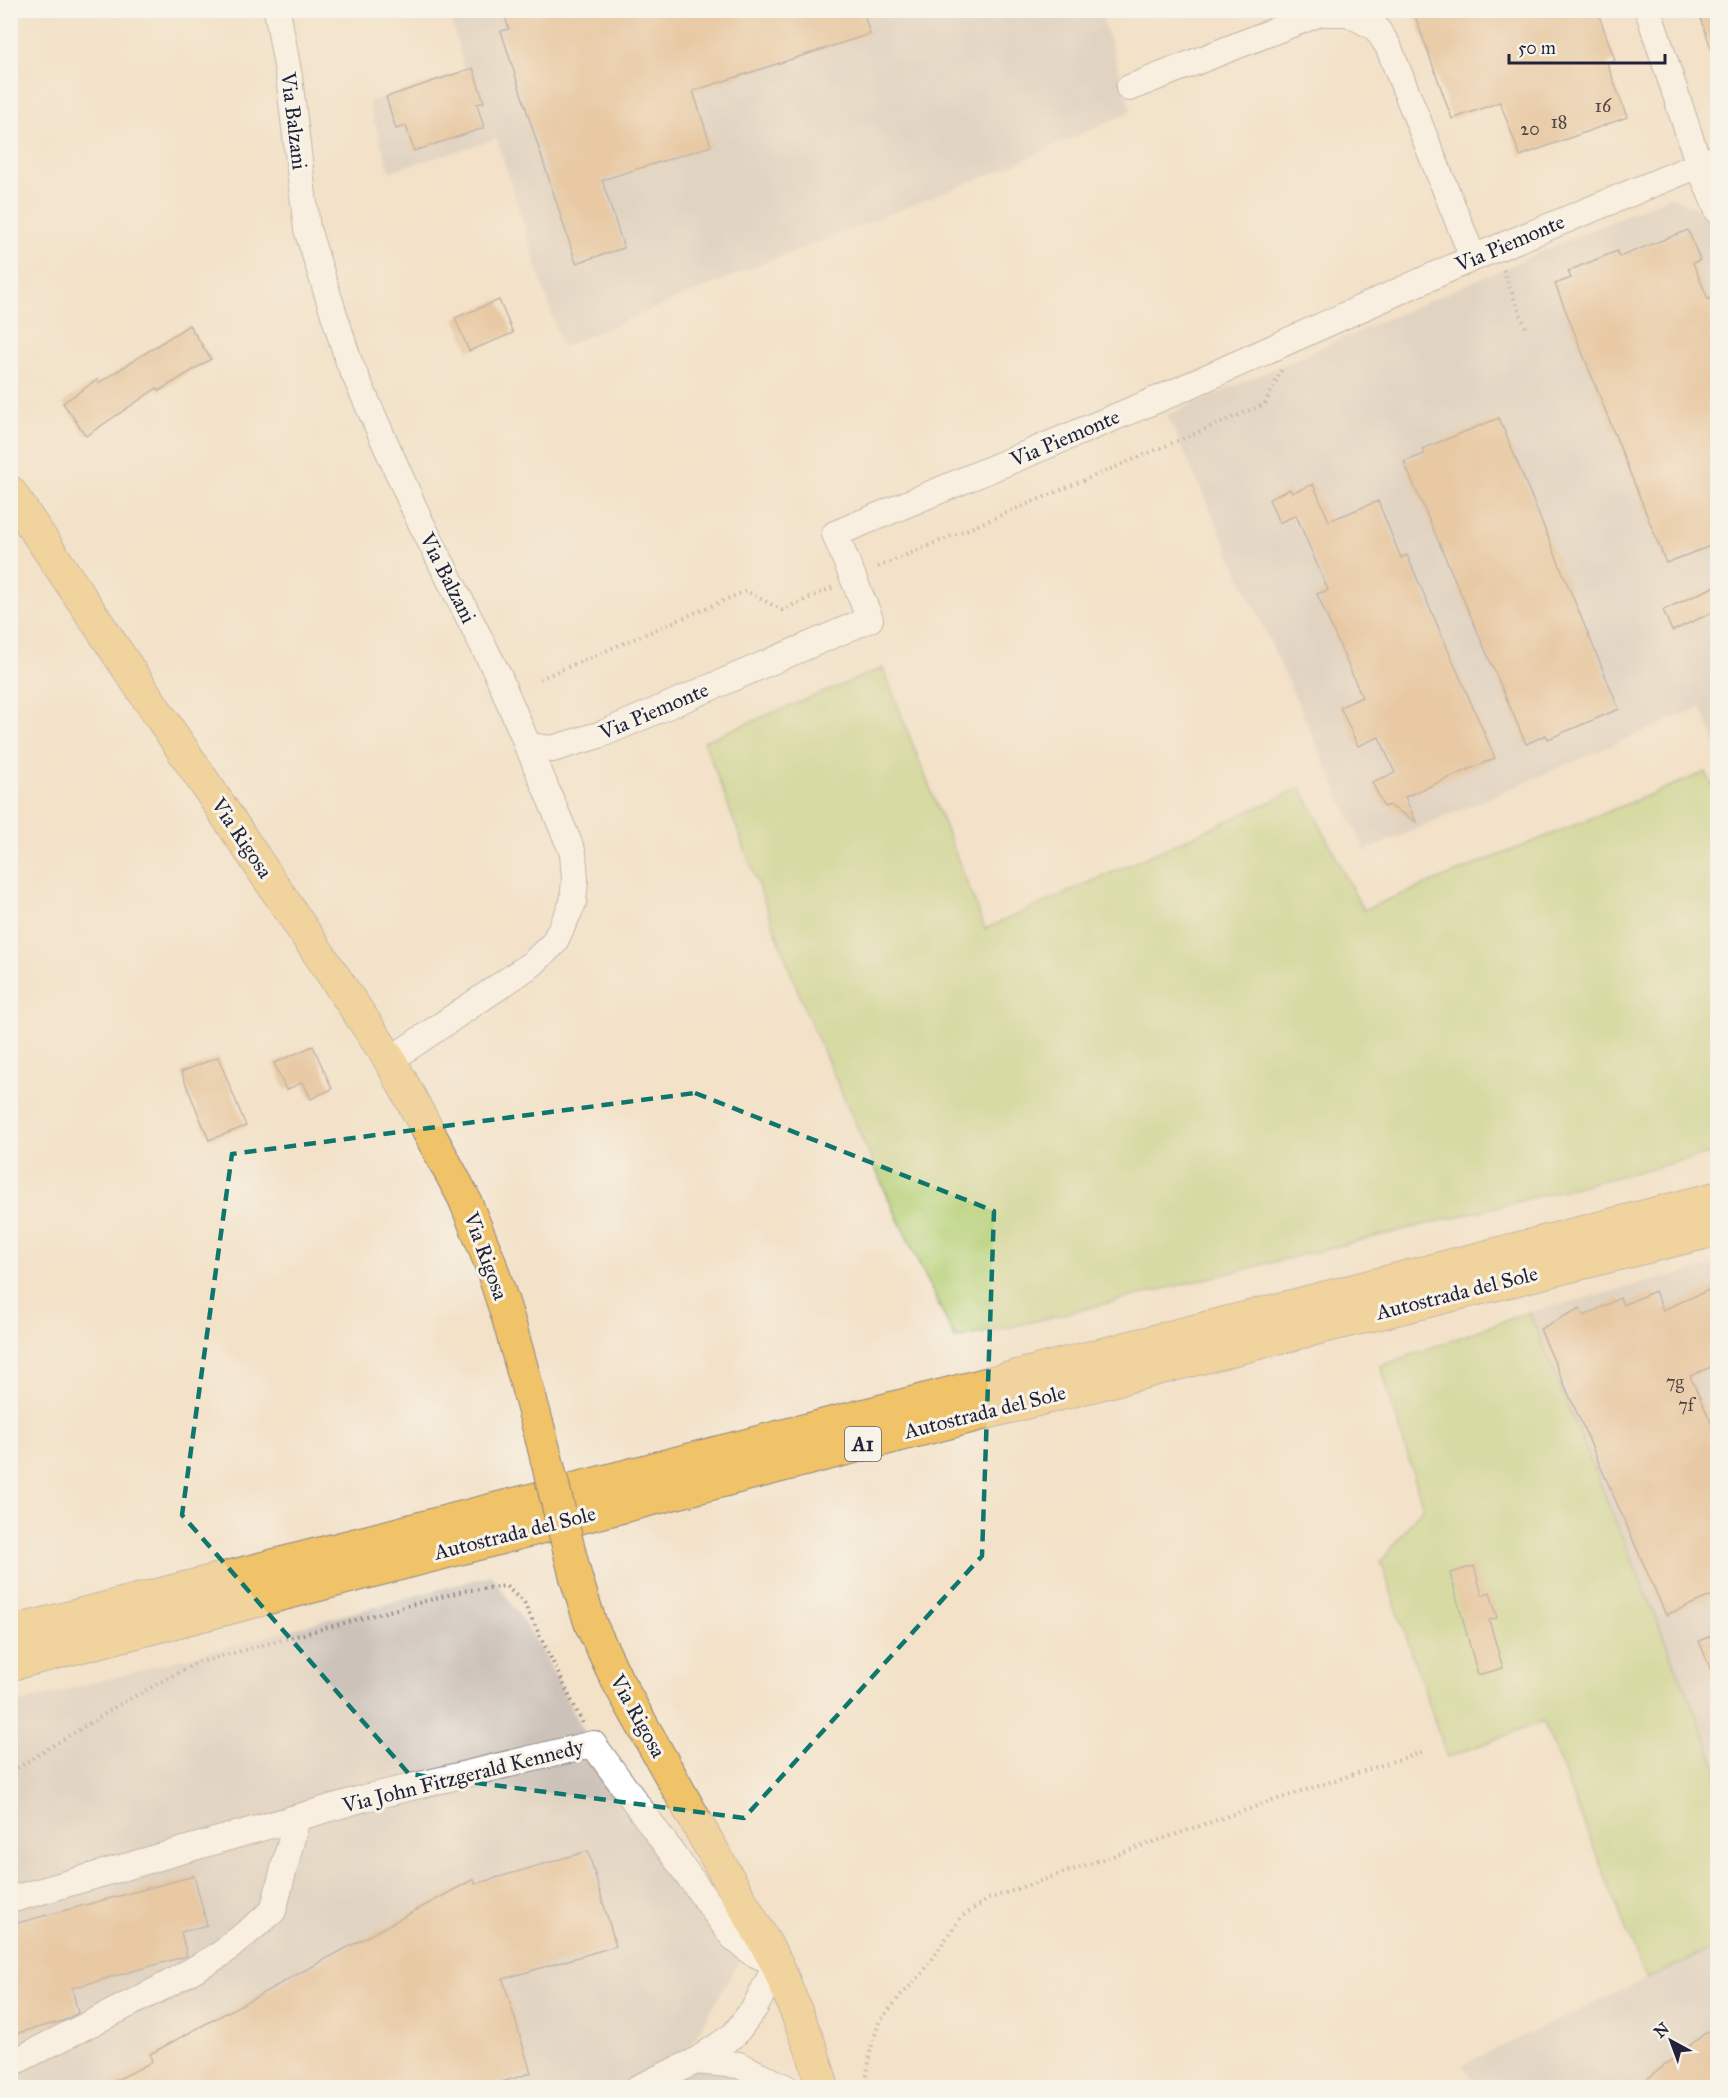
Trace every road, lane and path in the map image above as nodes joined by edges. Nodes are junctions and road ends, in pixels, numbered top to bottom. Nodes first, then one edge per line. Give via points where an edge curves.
1 (277, 10) edge
2 (1647, 10) edge
3 (1129, 88) dead end
4 (1708, 161) edge
5 (1718, 211) edge
6 (1513, 265) dead end
7 (1483, 266) junction
8 (1503, 269) junction
9 (1526, 328) dead end
10 (1286, 363) dead end
11 (10, 492) edge
12 (878, 567) dead end
13 (840, 584) dead end
14 (540, 679) dead end
15 (527, 746) junction
16 (390, 1060) junction
17 (1718, 1198) edge
18 (1718, 1229) edge
19 (10, 1632) edge
20 (10, 1664) edge
21 (593, 1744) junction
22 (1425, 1751) dead end
23 (12, 1771) edge
24 (297, 1818) junction
25 (10, 1900) edge
26 (777, 1964) junction
27 (696, 2061) junction
28 (10, 2064) edge
29 (638, 2088) edge
30 (786, 2088) edge
31 (823, 2088) edge
32 (865, 2088) edge

1 - 15 street, Via Balzani via 307,229 349,362 418,517 498,675
2 - 4 street
3 - 7 street via 1320,13 1348,13 1376,28 1388,46
4 - 5 street
4 - 7 street, Via Piemonte
6 - 8 path
7 - 8 path
7 - 15 street, Via Piemonte via 835,534 870,619 602,734 552,749
8 - 9 path
10 - 12 path via 1265,404
11 - 16 main road, Via Rigosa
13 - 14 path via 782,610 746,591
15 - 16 street, Via Balzani via 573,854 573,903 563,926 554,943 533,963
16 - 26 main road, Via Rigosa, bridge via 464,1198 489,1260 591,1626 617,1680
17 - 19 highway, Autostrada del Sole / A1
18 - 20 highway, Autostrada del Sole / A1 via 1249,1345
21 - 23 path via 524,1603 506,1586 463,1591 196,1663
21 - 24 street, Via John Fitzgerald Kennedy
21 - 26 street, Via John Fitzgerald Kennedy via 733,1937
22 - 32 path via 988,1899 961,1917 922,1974 879,2022
24 - 25 street, Via John Fitzgerald Kennedy
24 - 28 street via 273,1911 221,1954
26 - 27 street via 755,2007 734,2035
26 - 31 main road, Via Rigosa
27 - 29 street
27 - 30 street via 739,2065

